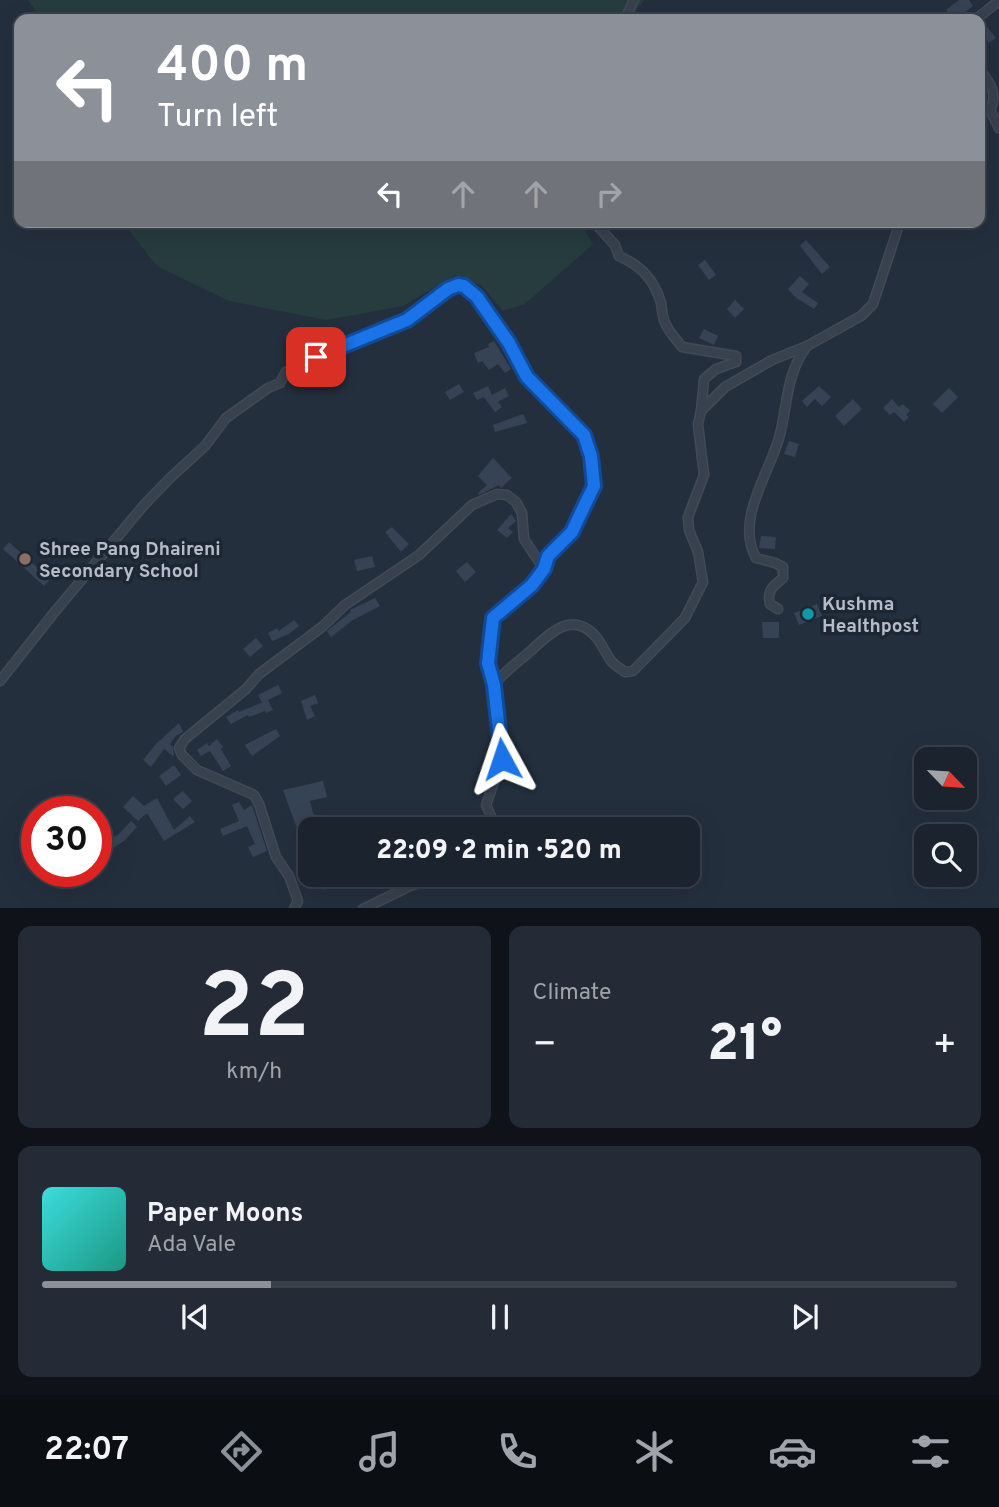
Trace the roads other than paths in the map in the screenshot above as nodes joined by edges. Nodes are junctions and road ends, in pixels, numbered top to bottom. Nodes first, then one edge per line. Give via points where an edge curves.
1 (999, 1) edge
2 (982, 14) edge
3 (985, 78) edge
4 (999, 128) edge
5 (600, 228) edge
6 (898, 228) edge
7 (807, 346) junction
8 (701, 411) junction
9 (544, 569) junction
10 (778, 609) dead end
11 (0, 681) edge
12 (494, 685) junction
13 (491, 817) edge
14 (408, 887) edge
15 (294, 908) edge
16 (363, 908) edge

1 - 2 street
3 - 4 street via 994,92 990,110
5 - 8 street via 615,244 619,256 648,276 665,323 682,347 736,356 736,362 704,379
6 - 7 street via 873,304 861,316
7 - 8 street via 725,387
7 - 10 street via 791,374 779,439 750,526 756,558 783,567 783,578 769,595 770,604
8 - 12 street via 698,424 704,475 688,517 703,582 685,618 633,671 625,672 613,663 597,636 575,624 549,632
9 - 11 street via 548,556 572,532 594,486 591,456 584,435 527,377 477,297 458,285 407,320 286,372 280,383 226,418 205,446 145,505
9 - 12 street via 493,618 488,663
9 - 15 street via 524,539 522,513 516,502 497,494 472,505 419,555 345,605 185,739 179,748 193,767 254,795 260,804 276,857 296,891
12 - 13 street via 502,759 486,805
14 - 16 street

